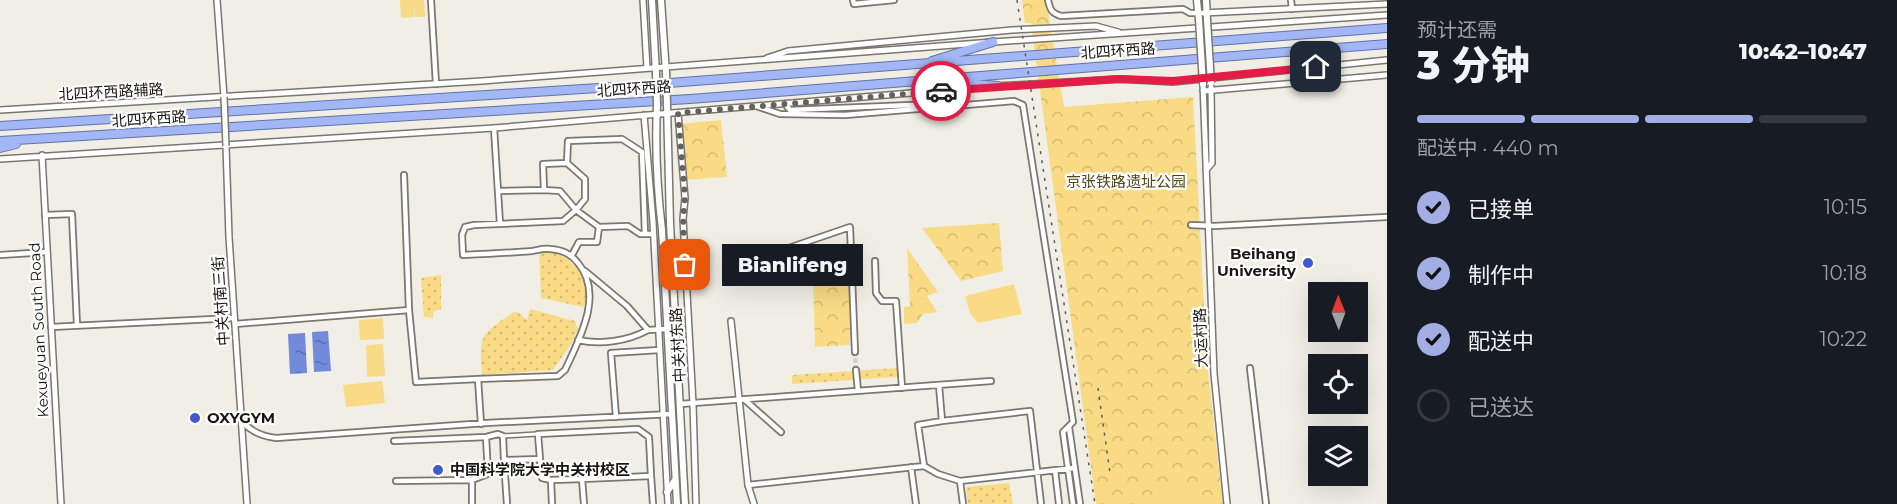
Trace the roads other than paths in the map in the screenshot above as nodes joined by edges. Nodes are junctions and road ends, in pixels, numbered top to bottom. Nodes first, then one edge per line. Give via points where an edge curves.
1 (217, 0) edge
2 (431, 0) edge
3 (643, 0) edge
4 (652, 0) edge
5 (661, 0) edge
6 (853, 0) edge
7 (894, 0) edge
8 (1048, 0) edge
9 (1197, 0) edge
10 (1206, 0) edge
11 (1291, 0) edge
12 (1387, 4) edge
13 (1292, 9) junction
14 (1387, 15) edge
15 (1207, 16) junction
16 (1199, 17) junction
17 (1387, 28) edge
18 (1122, 33) junction
19 (993, 42) junction
20 (1387, 45) edge
21 (759, 60) junction
22 (1387, 60) edge
23 (918, 65) junction
24 (647, 68) junction
25 (666, 70) junction
26 (656, 71) junction
27 (1387, 75) edge
28 (928, 80) junction
29 (436, 84) junction
30 (998, 86) junction
31 (1203, 87) junction
32 (1211, 87) junction
33 (224, 97) junction
34 (970, 103) junction
35 (785, 104) junction
36 (757, 106) junction
37 (0, 110) edge
38 (678, 113) junction
39 (667, 114) junction
40 (656, 115) junction
41 (644, 116) junction
42 (0, 126) edge
43 (494, 128) junction
44 (42, 139) junction
45 (0, 141) edge
46 (226, 146) junction
47 (0, 148) edge
48 (42, 155) junction
49 (0, 159) edge
50 (567, 163) junction
51 (1206, 171) junction
52 (404, 175) dead end
53 (544, 190) junction
54 (498, 191) junction
55 (576, 210) junction
56 (45, 215) junction
57 (1387, 217) edge
58 (500, 224) junction
59 (1191, 225) dead end
60 (1209, 226) junction
61 (599, 227) junction
62 (645, 234) junction
63 (653, 234) junction
64 (47, 252) junction
65 (777, 252) dead end
66 (0, 255) edge
67 (572, 255) junction
68 (875, 261) dead end
69 (585, 271) junction
70 (409, 310) junction
71 (235, 321) junction
72 (731, 321) dead end
73 (77, 325) junction
74 (51, 327) junction
75 (658, 329) junction
76 (667, 329) junction
77 (648, 330) junction
78 (578, 340) junction
79 (659, 350) junction
80 (855, 352) tunnel mouth
81 (1250, 368) dead end
82 (856, 370) tunnel mouth
83 (478, 379) junction
84 (991, 381) dead end
85 (939, 385) junction
86 (902, 388) junction
87 (858, 391) junction
88 (742, 400) junction
89 (693, 404) junction
90 (680, 405) junction
91 (663, 414) junction
92 (672, 414) junction
93 (616, 417) junction
94 (942, 421) junction
95 (242, 422) junction
96 (484, 423) junction
97 (1069, 427) junction
98 (780, 432) dead end
99 (538, 434) junction
100 (489, 436) junction
101 (503, 436) junction
102 (394, 441) dead end
103 (540, 459) junction
104 (504, 460) junction
105 (924, 465) junction
106 (911, 467) junction
107 (1074, 468) junction
108 (1067, 469) junction
109 (1055, 470) junction
110 (1037, 471) junction
111 (651, 476) junction
112 (582, 479) junction
113 (472, 480) junction
114 (551, 480) junction
115 (675, 480) junction
116 (396, 481) dead end
117 (960, 481) junction
118 (748, 485) junction
119 (667, 492) junction
120 (61, 504) edge
121 (247, 504) edge
122 (472, 504) edge
123 (507, 504) edge
124 (552, 504) edge
125 (584, 504) edge
126 (653, 504) edge
127 (668, 504) edge
128 (677, 504) edge
129 (686, 504) edge
130 (696, 504) edge
131 (754, 504) edge
132 (916, 504) edge
133 (963, 504) edge
134 (1041, 504) edge
135 (1059, 504) edge
136 (1073, 504) edge
137 (1080, 504) edge
138 (1227, 504) edge
139 (1266, 504) edge

1 - 33 street, 中关村南三街
2 - 29 street
3 - 24 street
4 - 26 main road
5 - 25 main road
6 - 7 street via 854,4
8 - 16 street via 1050,9 1060,16 1183,9
9 - 16 main road, 大运村路
10 - 15 main road
11 - 13 street
12 - 13 street
13 - 15 street
14 - 18 street, 北四环西路
15 - 16 street
15 - 32 main road, bridge
16 - 31 main road, 大运村路, bridge
17 - 23 highway, 北四环西路
18 - 19 street, 北四环西路
18 - 21 street via 1096,26 1012,30 788,51
19 - 21 street, 北四环西路
19 - 23 highway
20 - 28 highway, 北四环西路
21 - 25 street, 北四环西路
22 - 30 street, 北四环西路 via 1173,81 1119,79
23 - 42 highway, 北四环西路
24 - 26 street, 北四环西路
24 - 29 street, 北四环西路
25 - 26 street, 北四环西路
25 - 39 main road, bridge
26 - 40 main road, bridge
27 - 32 street
28 - 30 highway
28 - 44 highway, 北四环西路
29 - 33 street, 北四环西路
30 - 35 street, 北四环西路
31 - 32 street
31 - 51 street, 大运村路
32 - 51 street, 大运村路 via 1212,163
33 - 37 street, 北四环西路辅路
33 - 46 street, 中关村南三街, bridge
34 - 35 street via 790,110
34 - 36 street via 845,115 780,114
34 - 97 street via 1014,101 1023,105 1073,422
35 - 36 street, 北四环西路
36 - 38 street, 北四环西路
38 - 39 street, 北四环西路
38 - 89 street, 中关村东路
39 - 40 street, 北四环西路
39 - 90 main road
40 - 41 street, 北四环西路
40 - 76 main road
41 - 43 street, 北四环西路
41 - 63 street, 中关村东路
43 - 46 street, 北四环西路
43 - 54 street
44 - 45 highway, 北四环西路
44 - 47 highway
46 - 48 street, 北四环西路
46 - 71 street, 中关村南三街
48 - 49 street
48 - 56 street, Kexueyuan South Road
50 - 53 street via 543,164
50 - 55 street via 585,179 585,199
50 - 62 street via 568,141 622,139 642,152
51 - 60 street, 大运村路
52 - 70 street
53 - 54 street
53 - 55 street via 560,191
54 - 58 street
55 - 58 street via 563,221
55 - 61 street
56 - 64 street, Kexueyuan South Road
56 - 73 street via 72,214
57 - 60 street
58 - 67 street via 465,227 463,255 547,248
59 - 60 street
60 - 138 street, 大运村路 via 1214,375
61 - 62 street via 628,226
61 - 67 street via 597,242 579,242
62 - 63 street
63 - 75 street, 中关村东路
64 - 66 street
64 - 74 street, Kexueyuan South Road
65 - 80 street via 850,227
67 - 69 street
68 - 86 street via 878,297 882,301 896,301
69 - 77 street via 627,306
69 - 78 street via 590,290 588,315
70 - 71 street
70 - 83 street via 416,382
71 - 73 street
71 - 95 street, 中关村南三街
72 - 88 street
73 - 74 street
74 - 120 street, Kexueyuan South Road
75 - 76 street
75 - 77 street
75 - 79 street, 中关村东路
76 - 92 main road
77 - 78 street via 619,340
78 - 83 street via 565,370 558,376
79 - 91 street, 中关村东路
79 - 93 street via 611,353
81 - 139 street
82 - 87 street
83 - 96 street
84 - 85 street
85 - 86 street
85 - 94 street
86 - 87 street
87 - 88 street
88 - 89 street
88 - 98 street
88 - 118 street
89 - 90 street
89 - 130 street, 中关村东路
90 - 129 main road
91 - 92 street
91 - 93 street
91 - 119 street, 中关村东路
92 - 115 main road
93 - 96 street
94 - 105 street via 918,425
94 - 110 street via 1030,411
95 - 96 street via 261,436 276,438
95 - 121 street, 中关村南三街
96 - 100 street
97 - 107 street
97 - 108 street via 1063,432
99 - 101 street
99 - 103 street
99 - 111 street via 638,429 649,437
100 - 101 street
100 - 102 street
100 - 113 street via 488,474
101 - 104 street
103 - 104 street
103 - 114 street via 542,478
104 - 123 street
105 - 106 street
105 - 117 street
106 - 118 street
106 - 132 street
107 - 108 street
107 - 137 street
108 - 109 street
108 - 136 street
109 - 110 street
109 - 135 street
110 - 117 street
110 - 134 street
111 - 112 street
111 - 126 street
112 - 114 street
112 - 125 street
113 - 116 street
113 - 122 street
114 - 124 street
115 - 119 main road
115 - 128 main road
117 - 133 street
118 - 131 street
119 - 127 street, 中关村东路

